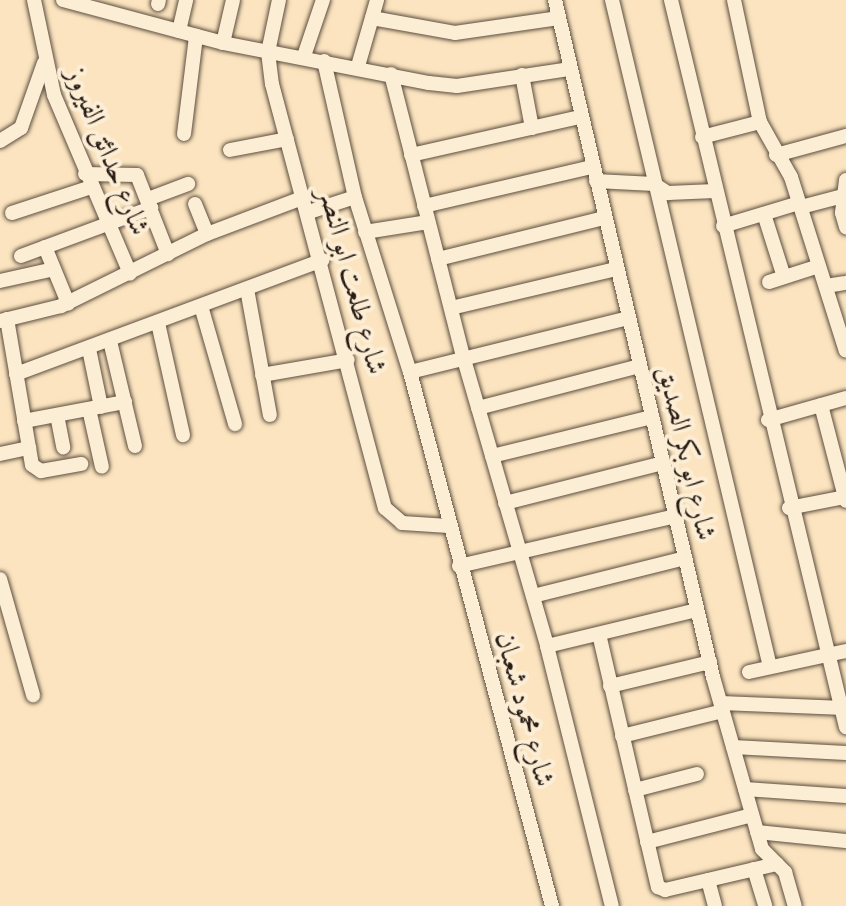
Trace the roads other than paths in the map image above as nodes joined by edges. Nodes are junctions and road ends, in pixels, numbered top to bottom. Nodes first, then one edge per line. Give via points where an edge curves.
1 (34, 0) edge
2 (63, 0) edge
3 (186, 0) edge
4 (233, 0) edge
5 (279, 0) edge
6 (323, 0) edge
7 (377, 0) edge
8 (555, 0) edge
9 (612, 0) edge
10 (671, 0) edge
11 (734, 0) edge
12 (372, 18) junction
13 (559, 18) junction
14 (179, 31) junction
15 (196, 36) junction
16 (223, 43) junction
17 (268, 52) junction
18 (304, 56) junction
19 (324, 61) junction
20 (44, 63) junction
21 (358, 66) junction
22 (569, 69) junction
23 (391, 74) junction
24 (522, 75) junction
25 (580, 117) junction
26 (760, 122) junction
27 (532, 128) junction
28 (184, 134) dead end
29 (846, 136) edge
30 (702, 137) junction
31 (287, 139) junction
32 (0, 141) edge
33 (230, 150) dead end
34 (411, 155) junction
35 (776, 155) junction
36 (594, 174) junction
37 (88, 180) junction
38 (846, 180) edge
39 (188, 184) dead end
40 (654, 184) junction
41 (715, 191) junction
42 (843, 196) junction
43 (355, 197) junction
44 (149, 203) junction
45 (195, 204) dead end
46 (307, 205) junction
47 (800, 205) junction
48 (424, 206) junction
49 (12, 213) dead end
50 (764, 214) junction
51 (604, 218) junction
52 (428, 222) junction
53 (108, 224) junction
54 (723, 226) junction
55 (846, 227) edge
56 (365, 232) junction
57 (207, 234) junction
58 (45, 247) junction
59 (168, 254) junction
60 (21, 256) dead end
61 (438, 259) junction
62 (322, 260) junction
63 (819, 266) junction
64 (54, 269) junction
65 (616, 269) junction
66 (130, 273) junction
67 (784, 277) junction
68 (0, 281) edge
69 (769, 282) dead end
70 (846, 283) edge
71 (826, 286) junction
72 (247, 289) junction
73 (68, 303) junction
74 (201, 306) junction
75 (451, 308) junction
76 (628, 318) junction
77 (4, 320) edge
78 (158, 323) junction
79 (110, 341) junction
80 (89, 349) junction
81 (846, 351) edge
82 (463, 356) junction
83 (348, 360) junction
84 (639, 366) junction
85 (410, 372) junction
86 (16, 374) junction
87 (262, 375) junction
88 (846, 398) edge
89 (125, 402) junction
90 (821, 405) junction
91 (95, 408) junction
92 (478, 408) junction
93 (57, 415) junction
94 (270, 415) dead end
95 (652, 417) junction
96 (768, 420) junction
97 (24, 421) junction
98 (235, 424) dead end
99 (183, 435) dead end
100 (135, 446) dead end
101 (63, 447) dead end
102 (29, 448) junction
103 (0, 454) edge
104 (492, 456) junction
105 (663, 463) junction
106 (81, 464) dead end
107 (102, 467) dead end
108 (845, 499) edge
109 (505, 503) junction
110 (789, 508) junction
111 (675, 516) junction
112 (449, 526) junction
113 (519, 550) junction
114 (685, 558) junction
115 (459, 566) junction
116 (0, 579) edge
117 (533, 596) junction
118 (4, 605) edge
119 (697, 610) junction
120 (599, 634) junction
121 (547, 646) junction
122 (846, 651) edge
123 (828, 655) junction
124 (710, 662) junction
125 (770, 667) junction
126 (749, 672) dead end
127 (610, 686) junction
128 (33, 695) dead end
129 (722, 707) junction
130 (844, 708) edge
131 (846, 727) edge
132 (622, 736) junction
133 (733, 747) junction
134 (846, 753) edge
135 (697, 774) dead end
136 (745, 789) junction
137 (635, 790) junction
138 (846, 796) edge
139 (752, 815) junction
140 (757, 832) junction
141 (846, 841) edge
142 (647, 842) junction
143 (777, 864) junction
144 (754, 869) junction
145 (708, 880) junction
146 (552, 906) edge
147 (612, 906) edge
148 (715, 906) edge
149 (765, 906) edge
150 (795, 906) edge

1 - 20 street, شارع حدائق الفيروز
2 - 14 street
3 - 14 street
4 - 16 street
5 - 17 street, شارع طلعت ابو النصر
6 - 18 street
7 - 12 street
8 - 13 street, شارع ابو بكر الصديق
9 - 40 street
10 - 30 street
11 - 26 street
12 - 13 street via 455,33
12 - 21 street
13 - 22 street, شارع ابو بكر الصديق
14 - 15 street
15 - 16 street
15 - 28 street
16 - 17 street
17 - 18 street
17 - 31 street, شارع طلعت ابو النصر
18 - 19 street
19 - 21 street
19 - 43 street, شارع محمود شعبان
20 - 32 street via 21,128
20 - 37 street, شارع حدائق الفيروز
21 - 23 street
22 - 24 street
22 - 25 street, شارع ابو بكر الصديق
23 - 24 street via 457,86
23 - 34 street
24 - 27 street
25 - 27 street
25 - 36 street, شارع ابو بكر الصديق
26 - 30 street
26 - 35 street
27 - 34 street
29 - 35 street
30 - 41 street
31 - 33 street
31 - 46 street, شارع طلعت ابو النصر
34 - 48 street
35 - 47 street
36 - 40 street
36 - 48 street
36 - 51 street, شارع ابو بكر الصديق
37 - 44 street via 133,173
37 - 49 street
37 - 53 street, شارع حدائق الفيروز
38 - 42 street
39 - 44 street
40 - 41 street via 668,193
40 - 125 street
41 - 54 street
42 - 47 street
42 - 55 street
43 - 46 street
43 - 56 street, شارع محمود شعبان
44 - 53 street
44 - 59 street
45 - 57 street
46 - 57 street
46 - 62 street, شارع طلعت ابو النصر
47 - 50 street
47 - 63 street
48 - 52 street
50 - 54 street
50 - 67 street
51 - 61 street
51 - 65 street, شارع ابو بكر الصديق
52 - 56 street
52 - 61 street
53 - 58 street
53 - 66 street, شارع حدائق الفيروز
54 - 96 street
56 - 85 street, شارع محمود شعبان
57 - 59 street
58 - 60 street
58 - 64 street
59 - 66 street
61 - 75 street
62 - 72 street
62 - 83 street, شارع طلعت ابو النصر
63 - 67 street
63 - 71 street
64 - 68 street
64 - 73 street
65 - 75 street
65 - 76 street, شارع ابو بكر الصديق
66 - 73 street
67 - 69 street
70 - 71 street
71 - 81 street
72 - 74 street
72 - 87 street
73 - 77 street
74 - 78 street
74 - 98 street
75 - 82 street
76 - 82 street
76 - 84 street, شارع ابو بكر الصديق
77 - 86 street
78 - 79 street
78 - 99 street
79 - 80 street
79 - 89 street
80 - 86 street
80 - 91 street
82 - 85 street
82 - 92 street
83 - 87 street
83 - 112 street, شارع طلعت ابو النصر via 385,508 402,523
84 - 92 street
84 - 95 street, شارع ابو بكر الصديق
85 - 112 street, شارع محمود شعبان
86 - 97 street
87 - 94 street
88 - 90 street
89 - 91 street
89 - 100 street
90 - 96 street
90 - 108 street
91 - 93 street
91 - 107 street
92 - 104 street
93 - 97 street
93 - 101 street
95 - 104 street
95 - 105 street, شارع ابو بكر الصديق
96 - 110 street
97 - 102 street
102 - 103 street
102 - 106 street via 38,471
104 - 109 street
105 - 109 street
105 - 111 street, شارع ابو بكر الصديق
108 - 110 street
109 - 113 street
110 - 123 street
111 - 113 street
111 - 114 street, شارع ابو بكر الصديق
112 - 115 street, شارع محمود شعبان
113 - 115 street
113 - 117 street
114 - 117 street
114 - 119 street, شارع ابو بكر الصديق
115 - 146 street, شارع محمود شعبان
116 - 118 street
117 - 121 street
118 - 128 street
119 - 120 street
119 - 124 street, شارع ابو بكر الصديق
120 - 121 street
120 - 127 street
121 - 147 street
122 - 123 street
123 - 125 street
123 - 130 street
124 - 127 street
124 - 129 street, شارع ابو بكر الصديق
125 - 126 street
127 - 132 street
129 - 130 street
129 - 132 street
129 - 133 street, شارع ابو بكر الصديق
130 - 131 street
132 - 137 street
133 - 134 street
133 - 136 street, شارع ابو بكر الصديق
135 - 137 street
136 - 138 street
136 - 139 street, شارع ابو بكر الصديق
137 - 142 street
139 - 140 street, شارع ابو بكر الصديق
139 - 142 street
140 - 141 street
140 - 143 street, شارع ابو بكر الصديق via 766,857
142 - 145 street via 661,890
143 - 144 street
143 - 150 street, شارع ابو بكر الصديق
144 - 145 street
144 - 149 street
145 - 148 street

